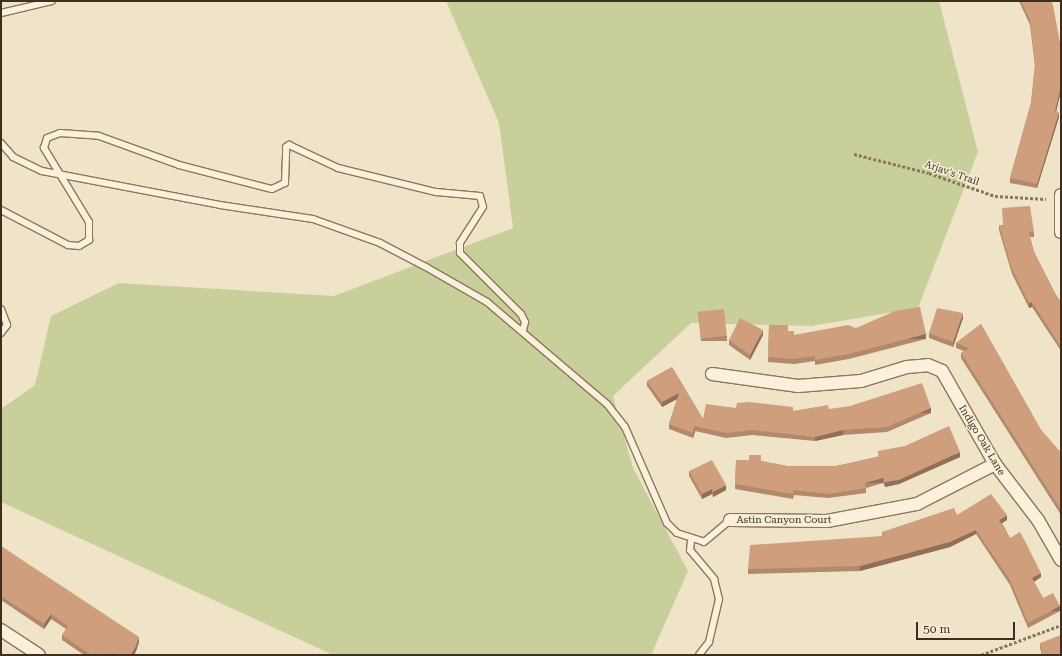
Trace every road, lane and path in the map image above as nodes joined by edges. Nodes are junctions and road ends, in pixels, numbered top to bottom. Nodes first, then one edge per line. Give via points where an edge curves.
1 (52, 1) edge
2 (1, 13) edge
3 (1, 142) edge
4 (854, 154) dead end
5 (61, 175) junction
6 (1046, 199) dead end
7 (1061, 200) edge
8 (1, 210) edge
9 (1061, 232) edge
10 (1, 309) edge
11 (523, 330) junction
12 (1, 333) edge
13 (712, 374) dead end
14 (995, 464) junction
15 (730, 520) joint
16 (691, 541) junction
17 (1061, 560) edge
18 (1061, 625) edge
19 (1, 630) edge
20 (39, 655) edge
21 (699, 655) edge
22 (981, 655) edge

1 - 2 lane
3 - 5 lane via 26,166
4 - 6 path, Arjav's Trail via 929,173 995,196
5 - 8 lane via 89,222 91,235 85,244 68,245
5 - 11 lane via 332,224 426,267 487,302
5 - 11 lane via 47,155 44,142 51,135 76,132 261,187 279,188 285,179 285,158 289,144 338,168 436,192 472,193 480,196 483,207 459,248 462,258 520,314 525,322
7 - 9 street
10 - 12 lane via 7,325
11 - 16 lane via 607,404 624,427 667,523
13 - 14 street, Indigo Oak Lane via 798,386 861,381 907,367 928,365 942,371
14 - 15 street, Astin Canyon Court via 917,504 827,522
14 - 17 street, Indigo Oak Lane via 1038,520
15 - 16 lane via 704,542
16 - 21 lane via 690,550 714,579 719,599 708,642
18 - 22 path
19 - 20 street

